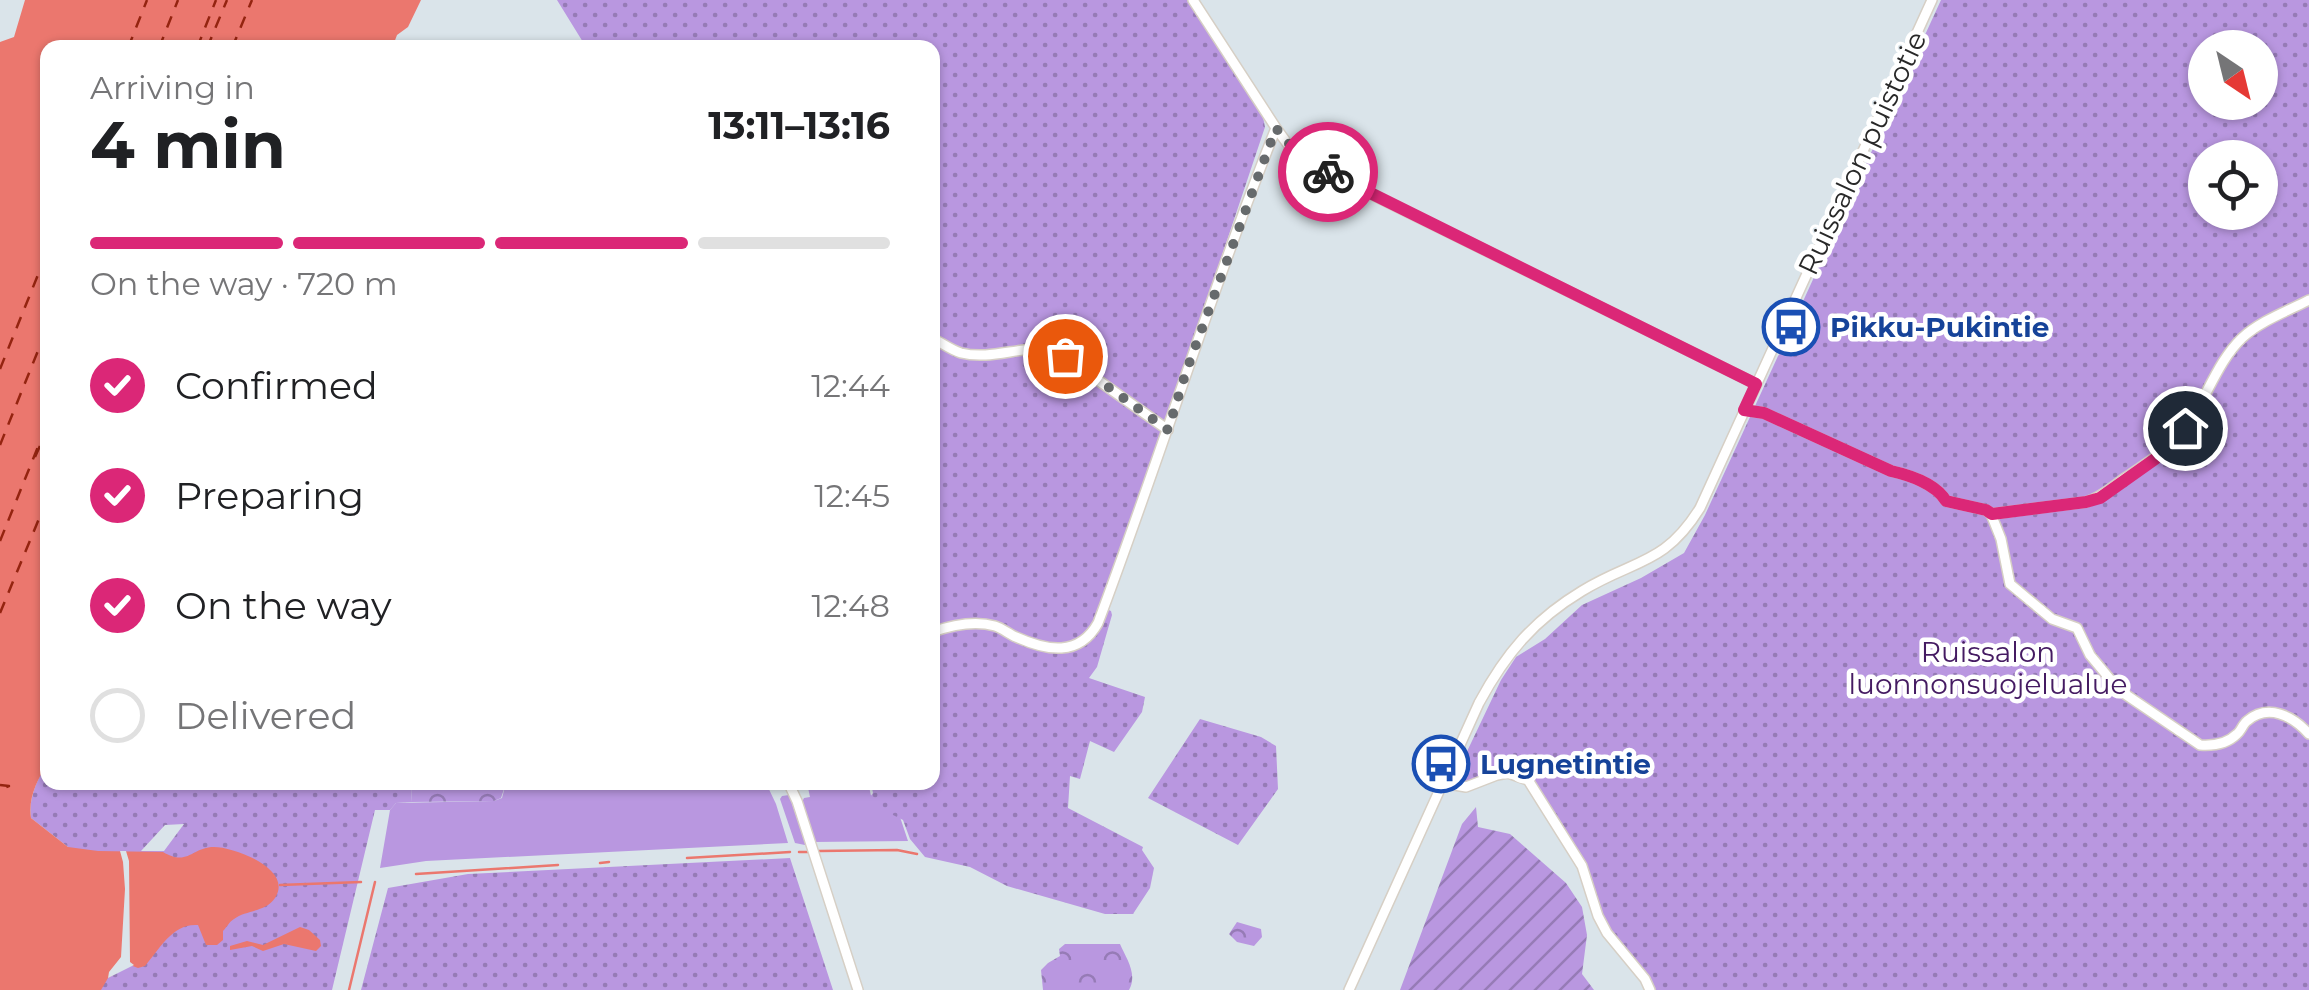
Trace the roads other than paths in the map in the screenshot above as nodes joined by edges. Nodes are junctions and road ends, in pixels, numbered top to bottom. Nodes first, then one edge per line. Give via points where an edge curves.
1 (1193, 0) edge
2 (1927, 3) edge
3 (1276, 128) junction
4 (2309, 300) edge
5 (940, 343) edge
6 (1756, 384) junction
7 (1744, 410) junction
8 (1168, 430) junction
9 (1992, 514) junction
10 (940, 629) edge
11 (2309, 734) edge
12 (1443, 783) junction
13 (792, 790) edge
14 (799, 790) edge
15 (797, 801) junction
16 (858, 990) edge
17 (1349, 990) edge
18 (1650, 990) edge

1 - 3 street
2 - 6 street, Ruissalon puistotie
3 - 6 street via 1310,164
3 - 8 street
4 - 9 street via 2242,338 2185,428 2100,498
5 - 8 street via 976,355 1058,351
6 - 7 street, Ruissalon puistotie
7 - 9 street via 1907,475 1946,501
7 - 12 street, Ruissalon puistotie via 1700,508 1672,544 1568,600 1504,660
8 - 10 street via 1091,636 1053,650 996,626
9 - 11 street via 2010,584 2052,619 2078,628 2119,690 2200,746 2228,740 2263,712 2292,718
12 - 17 street, Ruissalon puistotie
12 - 18 street via 1466,787 1508,773 1528,780 1582,866 1606,933
13 - 15 street
14 - 15 street
15 - 16 street

